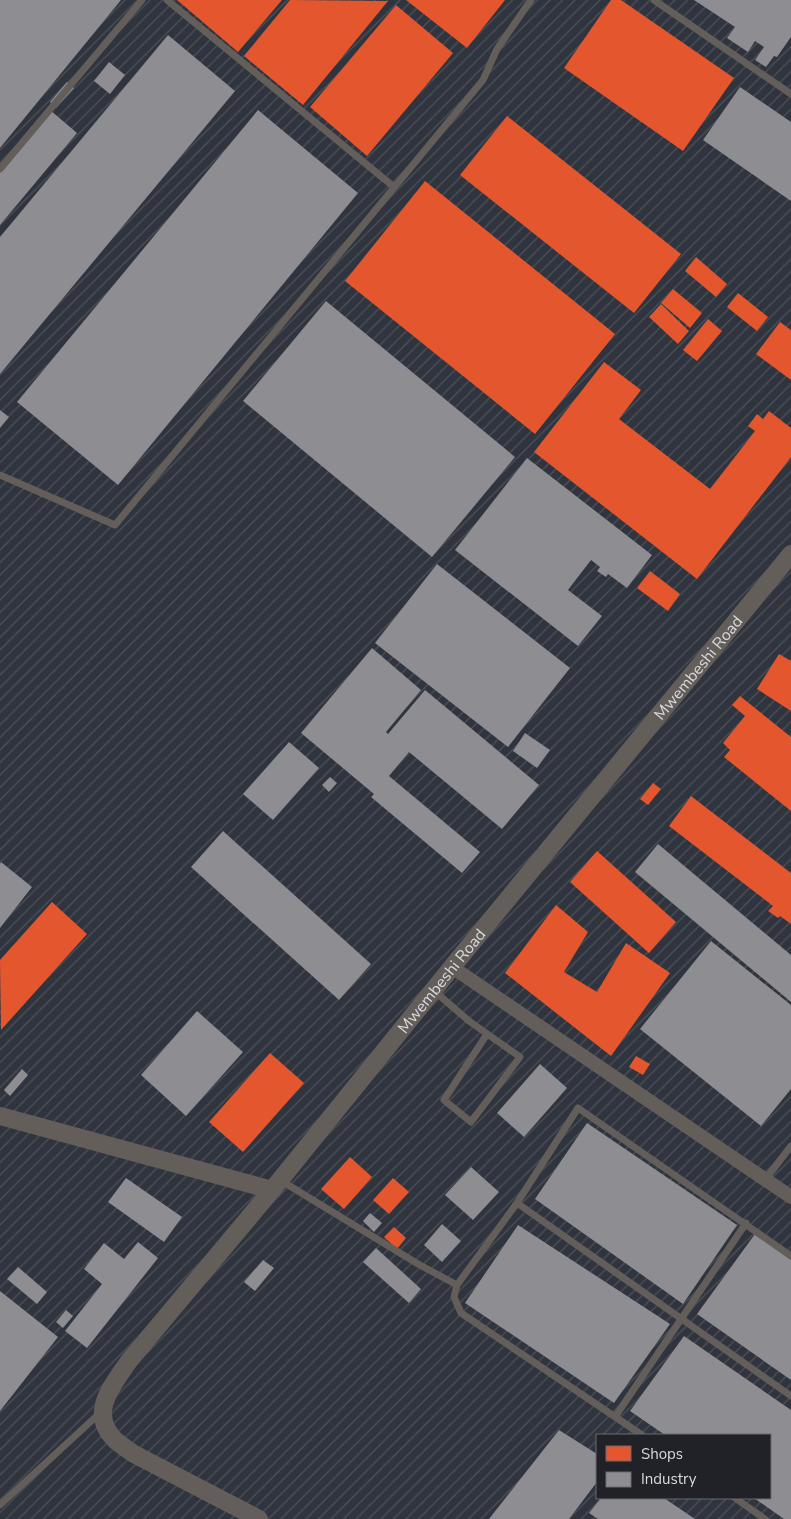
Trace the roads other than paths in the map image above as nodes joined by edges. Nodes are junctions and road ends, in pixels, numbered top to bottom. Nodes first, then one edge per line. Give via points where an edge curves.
1 (142, 0) edge
2 (167, 0) edge
3 (532, 0) edge
4 (654, 0) edge
5 (791, 94) edge
6 (0, 169) edge
7 (394, 187) junction
8 (0, 475) edge
9 (791, 554) edge
10 (452, 966) junction
11 (433, 990) junction
12 (487, 1034) junction
13 (0, 1116) edge
14 (791, 1146) edge
15 (765, 1180) junction
16 (276, 1185) junction
17 (791, 1197) edge
18 (517, 1203) junction
19 (746, 1223) junction
20 (791, 1256) edge
21 (457, 1285) junction
22 (682, 1320) junction
23 (791, 1396) edge
24 (102, 1412) junction
25 (615, 1417) junction
26 (640, 1434) edge
27 (736, 1499) edge
28 (0, 1505) edge
29 (259, 1519) edge
30 (765, 1519) edge

1 - 6 lane
2 - 7 lane
3 - 7 lane via 497,49 483,80
4 - 5 lane
7 - 8 lane via 115,525
9 - 10 street, Mwembeshi Road
10 - 11 street, Mwembeshi Road
10 - 15 street
11 - 12 lane
11 - 16 street, Mwembeshi Road
12 - 12 lane via 520,1057 471,1122 444,1100
13 - 16 street
14 - 15 lane
15 - 17 street
16 - 21 lane
16 - 24 street, Mwembeshi Road via 129,1361 108,1392
18 - 19 lane via 578,1108
18 - 21 lane
18 - 22 lane
19 - 20 lane
19 - 22 lane
21 - 25 lane via 454,1296 461,1313
22 - 23 lane
22 - 25 lane
24 - 28 lane
24 - 29 street via 106,1428 134,1454
25 - 26 lane
27 - 30 lane

